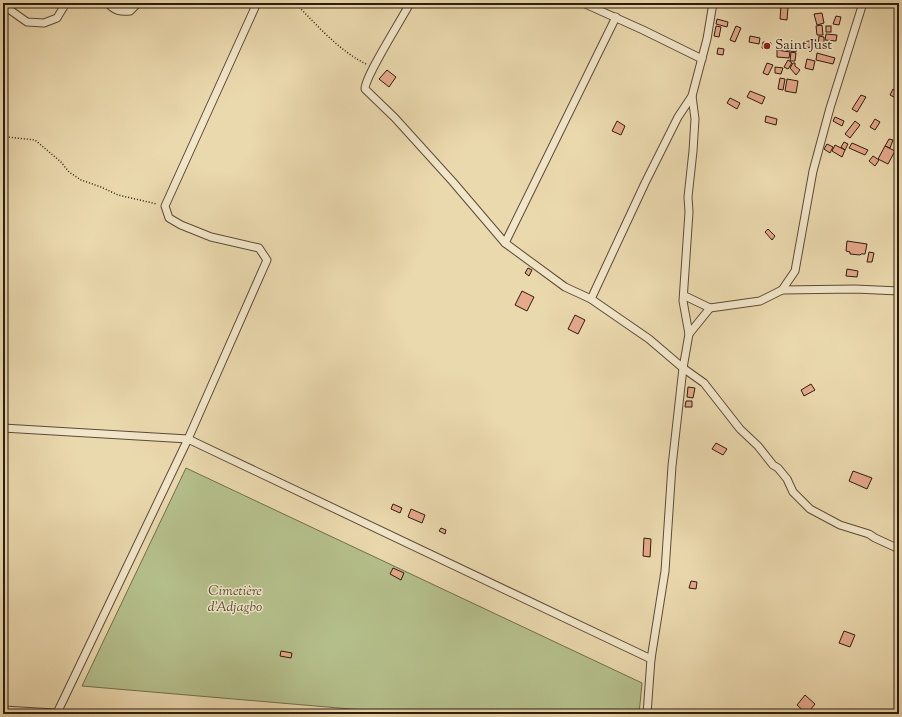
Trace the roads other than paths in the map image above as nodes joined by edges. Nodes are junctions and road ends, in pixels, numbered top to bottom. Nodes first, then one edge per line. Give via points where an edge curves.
1 (66, 3) edge
2 (108, 3) edge
3 (138, 3) edge
4 (257, 3) edge
5 (410, 3) edge
6 (583, 3) edge
7 (713, 3) edge
8 (863, 3) edge
9 (3, 5) edge
10 (616, 17) junction
11 (702, 59) junction
12 (692, 96) junction
13 (505, 243) junction
14 (782, 290) junction
15 (899, 291) edge
16 (685, 296) junction
17 (591, 299) junction
18 (710, 308) junction
19 (689, 334) junction
20 (683, 368) junction
21 (3, 428) edge
22 (188, 438) junction
23 (899, 549) edge
24 (651, 659) junction
25 (3, 710) edge
26 (57, 713) junction
27 (72, 714) edge
28 (647, 714) edge

1 - 9 street via 57,18 44,23 27,22
2 - 3 street via 119,12 130,12
4 - 22 street via 165,206 169,218 181,225 211,237 259,248 267,260
5 - 13 street via 373,69 365,89 395,118
6 - 10 street
7 - 11 street
8 - 14 street via 812,171 795,271
10 - 11 street
10 - 13 street
11 - 12 street
12 - 16 street via 695,119 688,197
12 - 17 street via 678,117 645,183
13 - 17 street via 565,287
14 - 15 street
14 - 18 street via 760,301
16 - 18 street
16 - 19 street via 683,301
17 - 20 street
18 - 19 street
19 - 20 street
20 - 23 street via 704,383 740,429 778,468 793,492 810,509 840,525 869,534
20 - 24 street via 672,466 665,571
21 - 22 street
22 - 24 street
22 - 26 street
24 - 28 street
25 - 26 street
26 - 27 street

